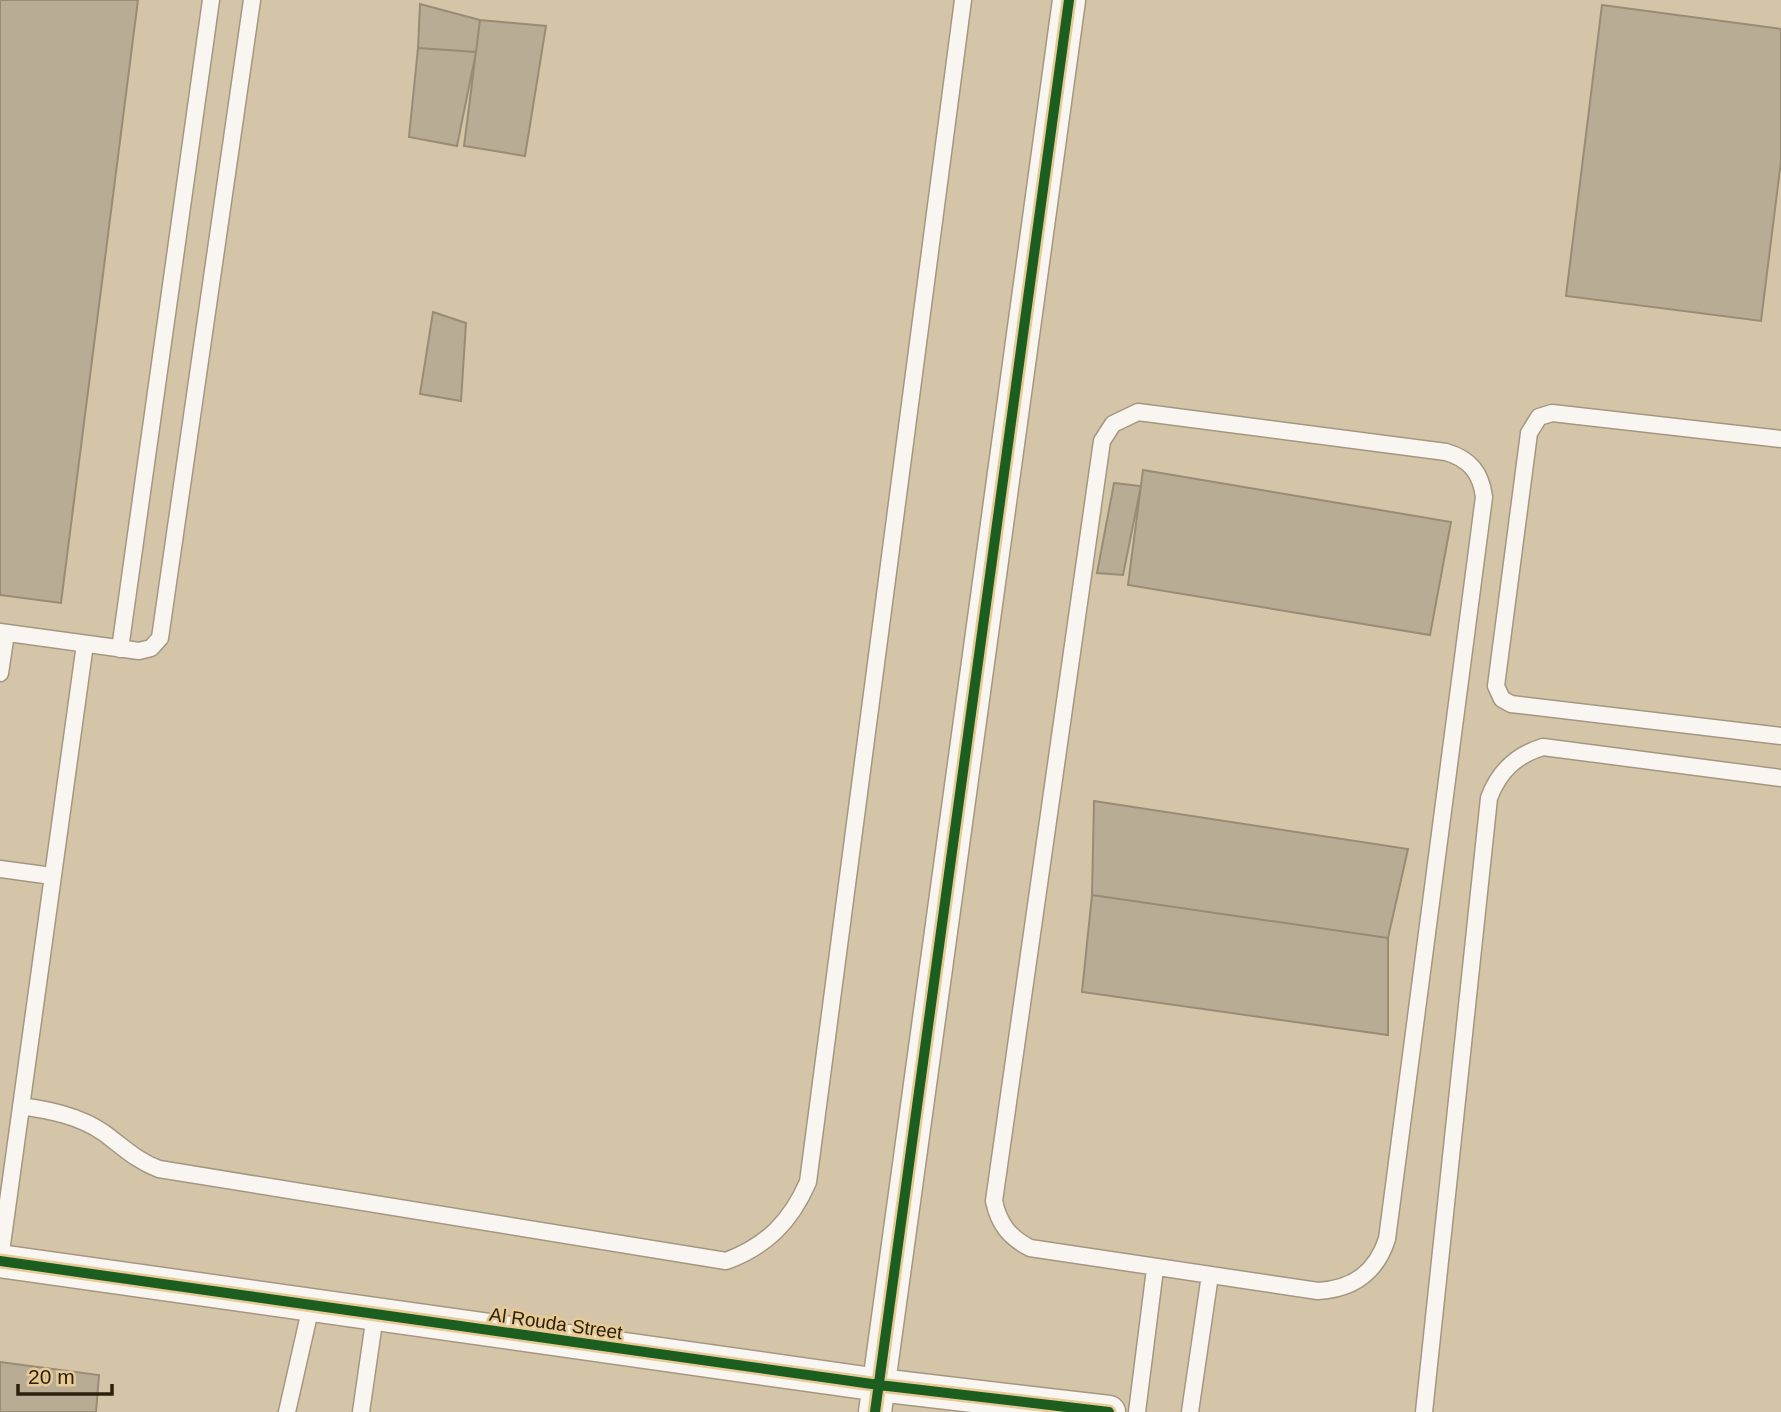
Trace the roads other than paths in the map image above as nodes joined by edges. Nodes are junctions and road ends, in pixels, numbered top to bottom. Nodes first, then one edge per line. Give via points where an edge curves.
1 (211, 0) edge
2 (252, 0) edge
3 (962, 0) edge
4 (1069, 0) edge
5 (1781, 439) edge
6 (3, 633) edge
7 (85, 644) junction
8 (120, 649) junction
9 (0, 673) edge
10 (1781, 736) edge
11 (1781, 778) edge
12 (0, 869) edge
13 (52, 876) junction
14 (21, 1106) junction
15 (0, 1260) edge
16 (1155, 1269) junction
17 (1210, 1275) junction
18 (311, 1306) junction
19 (374, 1315) junction
20 (877, 1399) edge
21 (287, 1412) edge
22 (361, 1412) edge
23 (1109, 1412) edge
24 (1137, 1412) edge
25 (1190, 1412) edge
26 (1424, 1412) edge

1 - 8 lane
2 - 8 lane via 160,638 151,648
3 - 14 lane via 808,1182 787,1221 760,1245 726,1261 159,1169 142,1163 84,1122
4 - 20 street
5 - 10 lane via 1552,413 1539,417 1529,433 1496,686 1502,699 1511,704
6 - 7 lane
6 - 9 lane
7 - 8 lane
7 - 13 lane
11 - 26 lane via 1543,747 1518,758 1493,786
12 - 13 lane
13 - 14 lane
14 - 15 lane
15 - 18 street, Al Rouda Street
16 - 17 lane
16 - 17 lane via 1030,1248 1001,1224 993,1201 1102,441 1113,424 1138,412 1447,452 1458,455 1477,472 1484,497 1388,1240 1367,1274 1332,1291
16 - 24 lane
17 - 25 lane
18 - 19 street, Al Rouda Street
18 - 21 lane
19 - 20 street, Al Rouda Street
19 - 22 lane
20 - 23 street, Al Rouda Street

